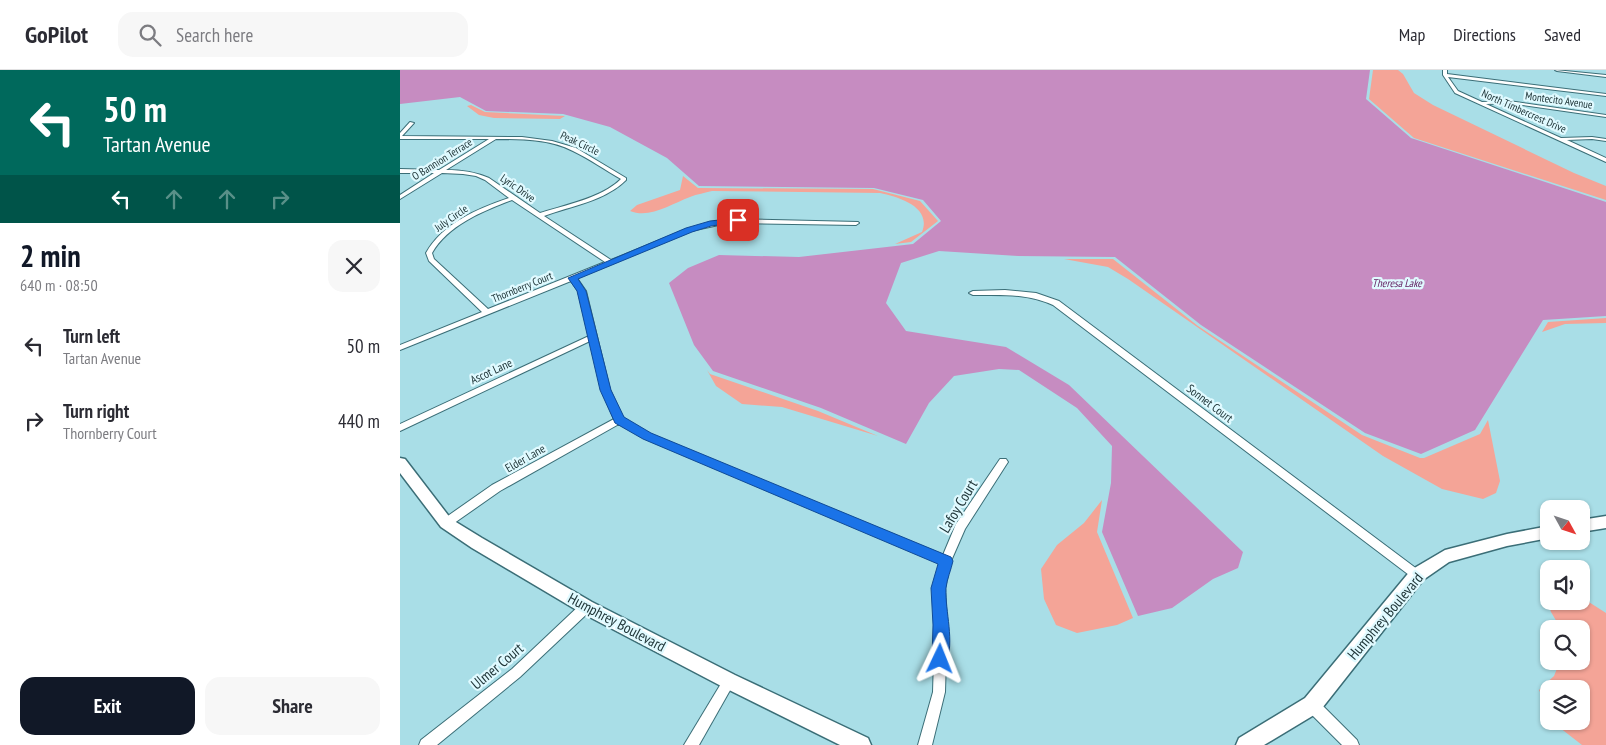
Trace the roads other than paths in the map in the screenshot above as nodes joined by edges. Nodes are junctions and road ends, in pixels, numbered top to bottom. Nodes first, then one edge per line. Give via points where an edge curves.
1 (1557, 70) edge
2 (1567, 71) edge
3 (1445, 73) edge
4 (1606, 76) edge
5 (1606, 95) edge
6 (1480, 103) junction
7 (1606, 116) edge
8 (412, 123) dead end
9 (400, 137) edge
10 (494, 138) junction
11 (1562, 139) junction
12 (1606, 140) edge
13 (1606, 160) edge
14 (400, 171) edge
15 (441, 172) junction
16 (400, 197) edge
17 (513, 198) junction
18 (540, 215) junction
19 (856, 223) dead end
20 (610, 262) junction
21 (572, 278) junction
22 (974, 293) dead end
23 (486, 312) junction
24 (593, 337) junction
25 (400, 348) edge
26 (619, 420) junction
27 (400, 428) edge
28 (1003, 462) dead end
29 (400, 463) edge
30 (1606, 522) edge
31 (446, 523) junction
32 (1590, 525) edge
33 (1540, 534) edge
34 (946, 561) junction
35 (1417, 574) junction
36 (586, 607) junction
37 (729, 681) junction
38 (1312, 705) junction
39 (426, 745) edge
40 (691, 745) edge
41 (861, 745) edge
42 (925, 745) edge
43 (1246, 745) edge
44 (1352, 745) edge

1 - 2 street
2 - 4 street
3 - 5 street
3 - 6 street, North Timbercrest Drive via 1456,92
6 - 7 street, Montecito Avenue via 1509,102
6 - 11 street, North Timbercrest Drive
8 - 9 street
9 - 10 street, Peak Circle
10 - 15 street, O Bannion Terrace
10 - 18 street, Peak Circle via 536,139 564,145 624,179 608,191
11 - 12 street
11 - 13 street, North Timbercrest Drive
14 - 15 street, Lyric Drive
15 - 16 street, O Bannion Terrace
15 - 17 street, Lyric Drive via 478,175
17 - 18 street, Lyric Drive
17 - 23 street, July Circle via 484,208 464,220 439,238 428,253 431,260
18 - 20 street, Lyric Drive
19 - 20 street, Thornberry Court via 728,220 689,230
20 - 21 street, Thornberry Court
21 - 23 street, Thornberry Court
21 - 24 street via 582,291
22 - 35 street, Sonnet Court via 1021,292 1056,303
23 - 25 street, Thornberry Court
24 - 26 street via 606,390
24 - 27 street, Ascot Lane
26 - 31 street, Elder Lane via 496,488
26 - 34 street via 647,436
28 - 34 street, Lafoy Court via 960,527
29 - 31 street, Humphrey Boulevard
30 - 32 street
31 - 36 street, Humphrey Boulevard
33 - 35 street, Humphrey Boulevard via 1445,557
34 - 42 street, Lafoy Court via 939,588 939,692
35 - 38 street, Humphrey Boulevard
36 - 37 street, Humphrey Boulevard
36 - 39 street, Ulmer Court via 516,673
37 - 40 street
37 - 41 street, Humphrey Boulevard
38 - 43 street, Humphrey Boulevard
38 - 44 street

